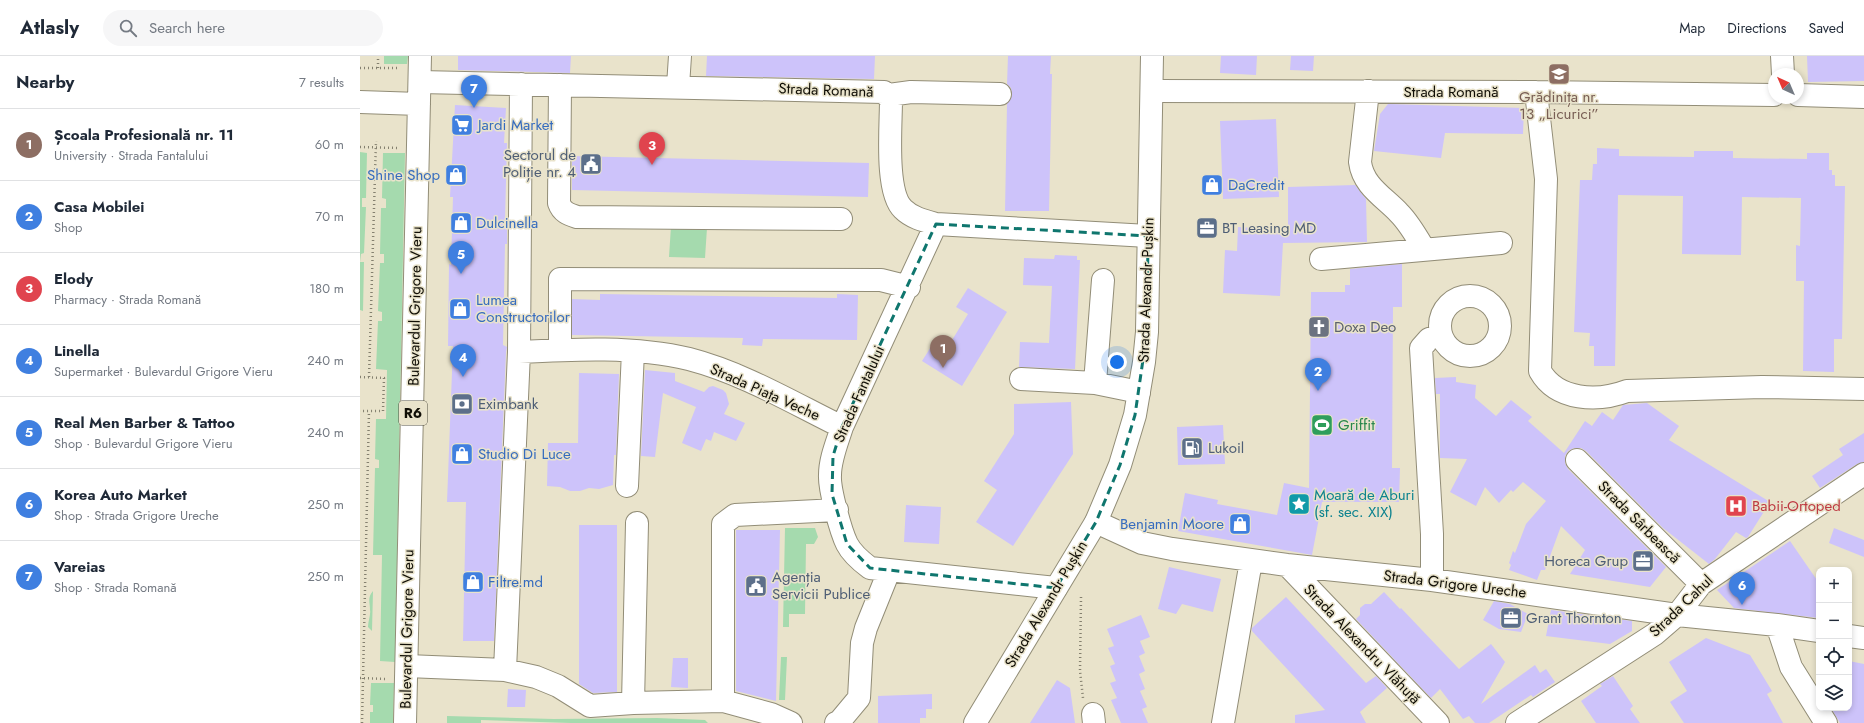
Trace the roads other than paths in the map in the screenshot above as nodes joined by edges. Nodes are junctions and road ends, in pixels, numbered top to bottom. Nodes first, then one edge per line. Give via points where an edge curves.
1 (420, 56) edge
2 (680, 56) edge
3 (1152, 56) edge
4 (1782, 56) edge
5 (1783, 68) edge
6 (420, 82) junction
7 (521, 84) junction
8 (560, 85) junction
9 (678, 86) junction
10 (1152, 91) junction
11 (1368, 91) junction
12 (1536, 92) junction
13 (1000, 94) dead end
14 (888, 95) junction
15 (1768, 95) edge
16 (1804, 96) edge
17 (1864, 97) edge
18 (360, 102) edge
19 (419, 104) junction
20 (841, 219) dead end
21 (936, 224) junction
22 (1148, 236) junction
23 (1502, 243) dead end
24 (1424, 249) junction
25 (1321, 259) dead end
26 (1104, 280) dead end
27 (909, 286) junction
28 (1440, 335) dead end
29 (560, 350) junction
30 (633, 351) junction
31 (519, 352) junction
32 (1021, 379) dead end
33 (1095, 383) junction
34 (1864, 389) edge
35 (1139, 392) junction
36 (842, 427) junction
37 (1577, 460) dead end
38 (1864, 474) edge
39 (627, 486) dead end
40 (837, 510) junction
41 (637, 522) dead end
42 (1096, 522) junction
43 (1251, 560) junction
44 (1287, 565) junction
45 (889, 571) junction
46 (1432, 580) junction
47 (1700, 584) junction
48 (1056, 588) junction
49 (1677, 615) junction
50 (1777, 625) junction
51 (1816, 631) edge
52 (1852, 636) edge
53 (1864, 638) edge
54 (407, 666) junction
55 (505, 670) junction
56 (723, 701) junction
57 (633, 703) junction
58 (405, 723) edge
59 (791, 723) edge
60 (836, 723) edge
61 (975, 723) edge
62 (1223, 723) edge
63 (1438, 723) edge
64 (1517, 723) edge
65 (1826, 723) edge

1 - 6 street, Bulevardul Grigore Vieru / R6
2 - 9 street
3 - 10 street, Strada Alexandr Pușkin
4 - 5 street
6 - 7 street, Strada Romană
6 - 19 street, Bulevardul Grigore Vieru / R6
7 - 8 street, Strada Romană
7 - 31 street
8 - 9 street, Strada Romană
8 - 20 street via 559,203 561,209 568,214 577,217
9 - 14 street, Strada Romană via 877,91
10 - 11 street, Strada Romană
10 - 22 street, Strada Alexandr Pușkin
11 - 12 street, Strada Romană
11 - 24 street via 1361,172 1376,192 1400,213
12 - 15 street, Strada Romană
12 - 34 street via 1546,179 1540,371 1545,380 1574,396 1596,398 1614,396 1627,391 1762,387
13 - 14 street via 912,92
14 - 21 street, Strada Romană via 891,100 891,182 897,201 909,214
16 - 17 street
18 - 19 street
19 - 54 street, Bulevardul Grigore Vieru / R6
21 - 22 street, Strada Romană
21 - 27 street, Strada Fantalului
22 - 35 street, Strada Alexandr Pușkin via 1147,332
23 - 24 street
24 - 25 street
26 - 33 street
27 - 29 street via 881,280 560,279
27 - 36 street, Strada Fantalului
28 - 46 street via 1429,339 1420,348 1432,534
29 - 30 street, Strada Piața Veche
29 - 31 street, Strada Piața Veche
30 - 36 street, Strada Piața Veche via 689,359 737,376
30 - 39 street
31 - 55 street
32 - 33 street
33 - 35 street
35 - 42 street, Strada Alexandr Pușkin via 1122,458
36 - 40 street, Strada Fantalului via 830,475
37 - 47 street, Strada Sârbească
38 - 47 street, Strada Cahul
40 - 45 street, Strada Fantalului via 847,544 861,562 870,568
40 - 56 street via 735,515 723,524
41 - 57 street
42 - 43 street, Strada Grigore Ureche via 1142,542 1172,549
42 - 48 street, Strada Alexandr Pușkin
43 - 44 street, Strada Grigore Ureche
43 - 62 street
44 - 46 street, Strada Grigore Ureche
44 - 63 street, Strada Alexandru Vlăhuță
45 - 48 street, Strada Fantalului
45 - 60 street via 862,643 859,698
46 - 49 street, Strada Grigore Ureche
47 - 49 street, Strada Cahul
48 - 61 street, Strada Alexandr Pușkin
49 - 50 street, Strada Grigore Ureche
49 - 64 street, Strada Cahul via 1655,634
50 - 51 street, Strada Grigore Ureche
50 - 65 street via 1791,666
52 - 53 street
54 - 55 street
54 - 58 street, Bulevardul Grigore Vieru / R6
55 - 57 street via 536,677 558,686 590,706
56 - 57 street
56 - 59 street via 771,714

